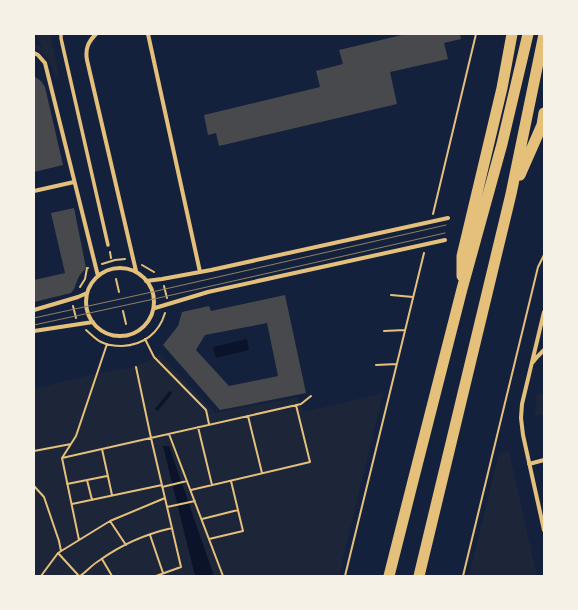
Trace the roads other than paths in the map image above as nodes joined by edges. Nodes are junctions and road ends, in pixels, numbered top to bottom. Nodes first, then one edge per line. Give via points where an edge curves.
1 (61, 34) edge
2 (96, 34) edge
3 (148, 34) edge
4 (512, 34) edge
5 (528, 34) edge
6 (544, 34) edge
7 (36, 54) edge
8 (544, 113) edge
9 (74, 182) junction
10 (34, 191) edge
11 (511, 194) junction
12 (448, 218) dead end
13 (445, 240) dead end
14 (108, 245) dead end
15 (136, 271) junction
16 (200, 272) junction
17 (98, 276) junction
18 (146, 280) junction
19 (462, 289) junction
20 (87, 293) junction
21 (155, 308) junction
22 (34, 310) edge
23 (544, 312) edge
24 (93, 322) junction
25 (34, 331) edge
26 (544, 350) edge
27 (531, 366) junction
28 (544, 460) edge
29 (529, 464) junction
30 (544, 530) edge
31 (389, 576) edge
32 (419, 576) edge

1 - 14 street
2 - 15 street via 87,44 87,60
3 - 16 street
4 - 19 highway via 502,88 462,256
5 - 19 highway via 502,144
6 - 11 highway
7 - 9 street via 45,63
8 - 11 highway via 542,126
9 - 10 street
9 - 17 street
11 - 32 highway
12 - 16 street
13 - 21 street via 208,292
15 - 17 street via 118,268
15 - 18 street
16 - 18 street
17 - 20 street
18 - 21 street via 152,292
19 - 31 highway
20 - 22 street
20 - 24 street via 86,306
21 - 24 street via 144,328 127,337 105,333
23 - 27 street
24 - 25 street
26 - 27 street
27 - 29 street via 521,418
28 - 29 street
29 - 30 street

